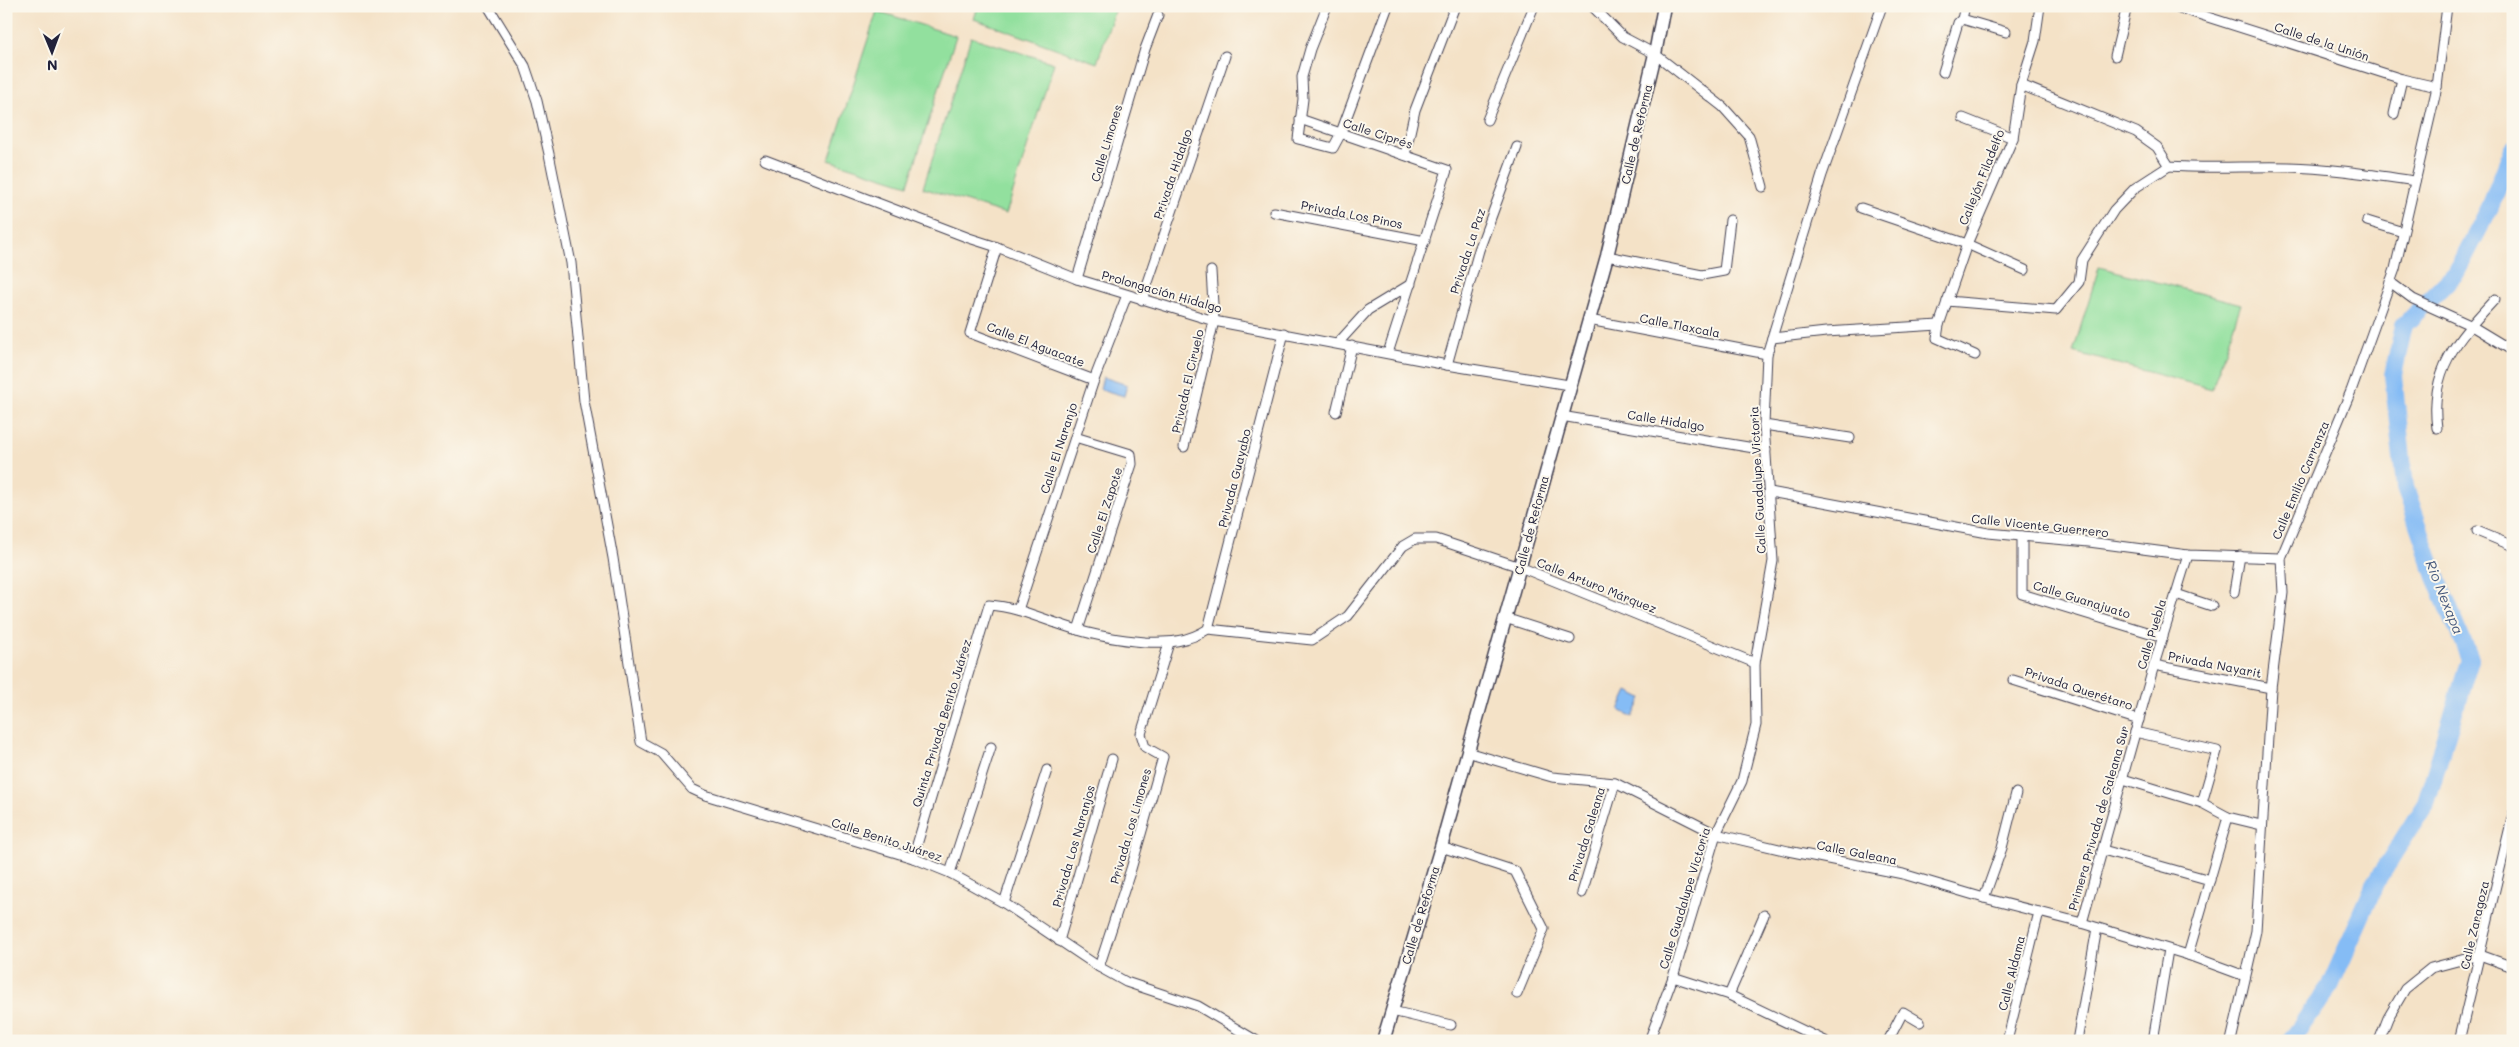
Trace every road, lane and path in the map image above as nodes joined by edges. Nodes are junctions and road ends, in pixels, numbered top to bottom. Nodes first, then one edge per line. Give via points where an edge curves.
1 (488, 6) edge
2 (1327, 6) edge
3 (1388, 6) edge
4 (1455, 6) edge
5 (1534, 6) edge
6 (1592, 6) edge
7 (1664, 6) edge
8 (1882, 6) edge
9 (1966, 6) edge
10 (2040, 6) edge
11 (2127, 6) edge
12 (2172, 6) edge
13 (2447, 6) edge
14 (1158, 15) dead end
15 (1962, 19) junction
16 (2006, 32) dead end
17 (1655, 54) junction
18 (1224, 56) dead end
19 (2115, 56) dead end
20 (1942, 72) dead end
21 (2402, 79) junction
22 (2021, 85) junction
23 (2437, 87) junction
24 (2394, 114) dead end
25 (1963, 118) dead end
26 (1300, 119) junction
27 (1487, 120) dead end
28 (1340, 134) junction
29 (2013, 138) junction
30 (1517, 147) dead end
31 (1405, 155) junction
32 (765, 160) dead end
33 (2169, 166) junction
34 (2415, 182) junction
35 (1763, 187) dead end
36 (1861, 208) dead end
37 (1274, 212) dead end
38 (1730, 220) dead end
39 (2367, 221) dead end
40 (2403, 232) junction
41 (1425, 241) junction
42 (1966, 244) junction
43 (997, 247) junction
44 (1607, 256) junction
45 (2025, 270) dead end
46 (1211, 271) dead end
47 (1077, 279) junction
48 (2390, 282) junction
49 (1411, 284) junction
50 (1128, 295) junction
51 (2496, 299) dead end
52 (1142, 300) junction
53 (1947, 301) junction
54 (1589, 320) junction
55 (1214, 321) junction
56 (1939, 325) junction
57 (2470, 325) junction
58 (1284, 333) junction
59 (1772, 338) junction
60 (1338, 343) junction
61 (1352, 346) junction
62 (2513, 351) edge
63 (1388, 353) junction
64 (1767, 354) junction
65 (1975, 355) dead end
66 (1447, 365) junction
67 (1094, 380) junction
68 (1569, 385) junction
69 (1336, 412) dead end
70 (1561, 416) junction
71 (1764, 425) junction
72 (2437, 428) dead end
73 (1075, 437) junction
74 (1850, 438) dead end
75 (1184, 447) dead end
76 (1766, 450) junction
77 (1770, 492) junction
78 (2477, 531) dead end
79 (2022, 536) junction
80 (2513, 546) edge
81 (2188, 555) junction
82 (2240, 556) junction
83 (2281, 558) junction
84 (1520, 567) junction
85 (2234, 592) dead end
86 (2176, 594) junction
87 (1000, 605) joint
88 (2212, 606) dead end
89 (1018, 610) junction
90 (1505, 618) junction
91 (1208, 629) junction
92 (1078, 630) junction
93 (2163, 637) junction
94 (1570, 639) dead end
95 (1169, 643) junction
96 (1755, 663) junction
97 (2154, 665) junction
98 (2013, 680) dead end
99 (2271, 688) junction
100 (2138, 720) junction
101 (2135, 732) junction
102 (991, 747) dead end
103 (1467, 752) junction
104 (1112, 759) dead end
105 (1047, 770) dead end
106 (2123, 779) junction
107 (1615, 783) junction
108 (2016, 793) dead end
109 (2202, 803) junction
110 (2513, 814) edge
111 (2228, 818) junction
112 (2261, 826) junction
113 (1716, 834) junction
114 (1441, 846) junction
115 (2103, 850) junction
116 (913, 858) junction
117 (950, 873) junction
118 (2210, 880) junction
119 (1582, 893) dead end
120 (1984, 898) junction
121 (1004, 903) junction
122 (2039, 912) junction
123 (1764, 915) dead end
124 (2082, 923) junction
125 (2096, 928) junction
126 (1059, 941) junction
127 (2168, 950) junction
128 (2188, 955) junction
129 (2480, 955) junction
130 (1099, 967) junction
131 (2513, 967) edge
132 (2245, 976) junction
133 (1673, 977) junction
134 (1517, 994) dead end
135 (1730, 995) junction
136 (1392, 1012) junction
137 (1920, 1022) dead end
138 (1451, 1025) dead end
139 (1815, 1038) edge
140 (1257, 1041) edge
141 (1383, 1041) edge
142 (1650, 1041) edge
143 (1825, 1041) edge
144 (1888, 1041) edge
145 (2007, 1041) edge
146 (2077, 1041) edge
147 (2153, 1041) edge
148 (2231, 1041) edge
149 (2379, 1041) edge
150 (2459, 1041) edge

1 - 116 street, Calle Benito Juárez via 525,66 549,154 571,263 584,401 613,558 641,742 661,753 692,789 705,795
2 - 26 street via 1302,78
3 - 28 street
4 - 31 street via 1415,110
5 - 27 street
6 - 17 street via 1623,37
7 - 17 main road, Calle de Reforma
8 - 59 street, Calle Guadalupe Victoria via 1822,174
9 - 15 street
10 - 22 street, Callejón Filadelfo via 2035,41
11 - 19 street
12 - 21 street, Calle de la Unión
13 - 23 street, Calle Emilio Carranza
14 - 47 street, Calle Limones
15 - 16 street
15 - 20 street
17 - 35 street via 1723,107 1748,136
17 - 44 main road, Calle de Reforma
18 - 52 street, Privada Hidalgo
21 - 23 street, Calle de la Unión
21 - 24 street
22 - 29 street, Callejón Filadelfo
22 - 33 street via 2136,132 2157,147
23 - 34 street, Calle Emilio Carranza
25 - 29 street
26 - 28 street, Calle Ciprés
26 - 28 street via 1298,139 1334,148
28 - 31 street, Calle Ciprés
29 - 42 street, Callejón Filadelfo
30 - 66 street, Privada La Paz via 1478,250
31 - 41 street, Calle Ciprés via 1447,170
32 - 43 street, Prolongación Hidalgo
33 - 34 street via 2206,169 2289,167
33 - 53 street via 2135,188 2114,210 2082,260 2079,282 2056,310
34 - 40 street, Calle Emilio Carranza
36 - 42 street
37 - 41 street, Privada Los Pinos
38 - 44 street via 1724,271 1714,274 1702,275
39 - 40 street
40 - 48 street, Calle Emilio Carranza
41 - 49 street
42 - 45 street
42 - 53 street, Callejón Filadelfo
43 - 47 street, Prolongación Hidalgo
43 - 67 street, Calle El Aguacate via 970,333
44 - 54 main road, Calle de Reforma
46 - 55 street, Privada El Ciruelo
47 - 50 street, Prolongación Hidalgo
48 - 57 street via 2413,299
48 - 83 street, Calle Emilio Carranza via 2351,391
49 - 60 street via 1368,310
49 - 63 street
50 - 52 street, Prolongación Hidalgo
50 - 67 street, Calle El Naranjo
51 - 57 street
52 - 55 street, Prolongación Hidalgo
53 - 56 street, Callejón Filadelfo
54 - 64 street, Calle Tlaxcala
54 - 68 main road, Calle de Reforma
55 - 58 street, Prolongación Hidalgo
55 - 75 street, Privada El Ciruelo
56 - 59 street
56 - 65 street, Callejón Filadelfo via 1937,338
57 - 62 street
57 - 72 street via 2452,348 2440,377 2434,405
58 - 60 street, Prolongación Hidalgo
58 - 91 street, Privada Guayabo
59 - 64 street, Calle Guadalupe Victoria
60 - 61 street, Prolongación Hidalgo
61 - 63 street, Prolongación Hidalgo
61 - 69 street
63 - 66 street, Prolongación Hidalgo
64 - 71 street, Calle Guadalupe Victoria
66 - 68 street, Prolongación Hidalgo
67 - 73 street, Calle El Naranjo
68 - 70 main road, Calle de Reforma
70 - 76 street, Calle Hidalgo
70 - 84 main road, Calle de Reforma
71 - 74 street
71 - 76 street, Calle Guadalupe Victoria
73 - 89 street, Calle El Naranjo
73 - 92 street, Calle El Zapote via 1132,454 1132,464
76 - 77 street, Calle Guadalupe Victoria
77 - 79 street, Calle Vicente Guerrero via 1988,533
77 - 96 street, Calle Guadalupe Victoria via 1773,561
78 - 80 street
79 - 81 street, Calle Vicente Guerrero
79 - 93 street, Calle Guanajuato via 2022,594
81 - 82 street, Calle Vicente Guerrero
81 - 86 street, Calle Puebla
82 - 83 street, Calle Vicente Guerrero
82 - 85 street
83 - 99 street, Calle Emilio Carranza via 2283,593
84 - 90 main road, Calle de Reforma
84 - 91 street, Calle Arturo Márquez via 1436,540 1415,539 1403,546 1348,616 1312,640
84 - 96 street, Calle Arturo Márquez
86 - 88 street
86 - 93 street, Calle Puebla
87 - 89 street, Calle Arturo Márquez
87 - 116 street, Quinta Privada Benito Juárez via 989,605
89 - 92 street, Calle Arturo Márquez
90 - 94 street
90 - 103 main road, Calle de Reforma
91 - 95 street, Calle Arturo Márquez via 1197,636
92 - 95 street, Calle Arturo Márquez via 1120,641
93 - 97 street, Calle Puebla
95 - 130 street, Privada Los Limones via 1141,734 1145,747 1162,757
96 - 113 street, Calle Guadalupe Victoria via 1756,725 1742,781
97 - 99 street, Privada Nayarit
97 - 100 street, Calle Puebla
98 - 100 street, Privada Querétaro
99 - 112 street, Calle Emilio Carranza
100 - 101 street, Primera Privada de Galeana Sur
101 - 106 street, Primera Privada de Galeana Sur
101 - 109 street via 2217,751
102 - 117 street
103 - 107 street, Calle Galeana via 1552,777
103 - 114 main road, Calle de Reforma
104 - 126 street, Privada Los Naranjos
105 - 121 street
106 - 109 street
106 - 115 street, Primera Privada de Galeana Sur
107 - 113 street, Calle Galeana
107 - 119 street, Privada Galeana
108 - 120 street via 2002,848
109 - 111 street
110 - 129 street, Calle Zaragoza
111 - 112 street
111 - 118 street
112 - 132 street, Calle Emilio Carranza via 2256,931
113 - 120 street, Calle Galeana via 1903,874
113 - 133 street, Calle Guadalupe Victoria
114 - 134 street via 1515,871 1544,929
114 - 136 main road, Calle de Reforma
115 - 118 street
115 - 124 street, Primera Privada de Galeana Sur
116 - 117 street, Calle Benito Juárez
117 - 121 street, Calle Benito Juárez
118 - 128 street
120 - 122 street, Calle Galeana
121 - 126 street, Calle Benito Juárez
122 - 124 street, Calle Galeana
122 - 145 street, Calle Aldama
123 - 135 street
124 - 125 street, Calle Galeana
125 - 127 street, Calle Galeana
125 - 146 street
126 - 130 street, Calle Benito Juárez
127 - 128 street, Calle Galeana
127 - 147 street
128 - 132 street, Calle Galeana
129 - 131 street
129 - 149 street via 2431,968 2405,989
129 - 150 street, Calle Zaragoza
130 - 140 street, Calle Benito Juárez via 1126,982 1198,1006
132 - 148 street, Calle Emilio Carranza
133 - 135 street
133 - 142 street, Calle Guadalupe Victoria
135 - 139 street
136 - 138 street
136 - 141 main road, Calle de Reforma
137 - 144 street via 1903,1012
139 - 143 street

